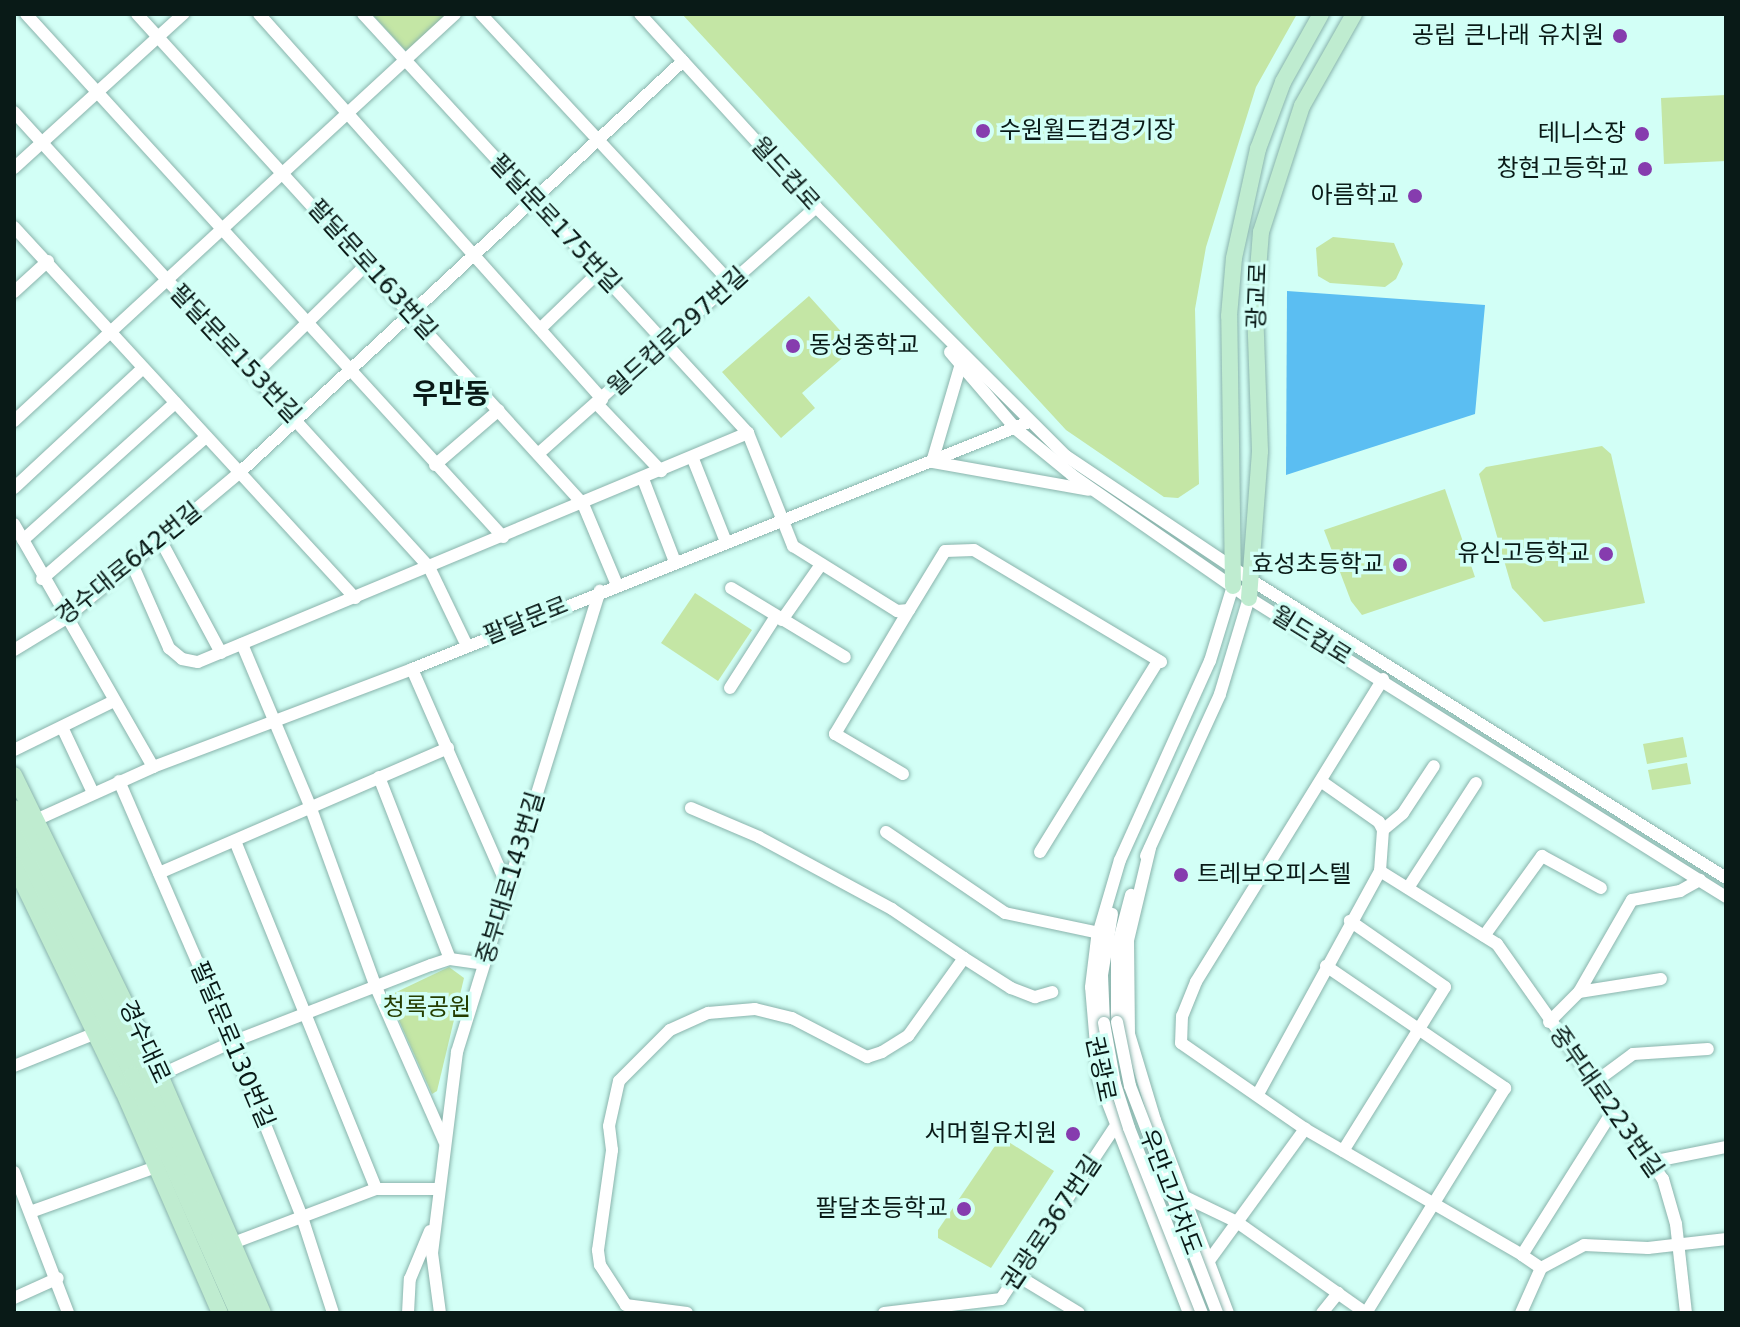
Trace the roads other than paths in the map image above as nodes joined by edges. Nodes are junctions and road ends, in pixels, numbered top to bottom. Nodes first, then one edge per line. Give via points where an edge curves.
1 (26, 14) edge
2 (137, 14) edge
3 (183, 14) edge
4 (259, 14) edge
5 (363, 14) edge
6 (455, 14) edge
7 (481, 14) edge
8 (640, 14) edge
9 (1321, 14) edge
10 (1354, 14) edge
11 (158, 37) junction
12 (405, 60) junction
13 (683, 61) junction
14 (96, 93) junction
15 (14, 112) edge
16 (348, 113) junction
17 (41, 141) junction
18 (597, 142) junction
19 (14, 168) edge
20 (283, 173) junction
21 (532, 201) junction
22 (816, 207) junction
23 (14, 227) edge
24 (220, 231) junction
25 (475, 255) junction
26 (48, 261) junction
27 (367, 264) junction
28 (599, 272) junction
29 (167, 280) junction
30 (732, 284) junction
31 (14, 292) edge
32 (412, 313) junction
33 (304, 323) junction
34 (540, 329) junction
35 (935, 329) junction
36 (110, 332) junction
37 (663, 341) junction
38 (960, 367) junction
39 (143, 368) junction
40 (349, 372) junction
41 (255, 374) junction
42 (600, 402) junction
43 (175, 403) junction
44 (499, 410) junction
45 (297, 420) junction
46 (14, 421) edge
47 (1029, 422) junction
48 (1016, 429) junction
49 (748, 433) junction
50 (206, 437) junction
51 (538, 454) junction
52 (693, 459) junction
53 (932, 462) junction
54 (435, 465) junction
55 (661, 471) junction
56 (239, 473) junction
57 (643, 479) junction
58 (14, 488) edge
59 (1100, 492) junction
60 (583, 504) junction
61 (779, 522) junction
62 (14, 524) edge
63 (503, 537) junction
64 (23, 540) junction
65 (161, 541) junction
66 (726, 542) junction
67 (675, 562) junction
68 (133, 566) junction
69 (820, 566) junction
70 (1233, 566) junction
71 (429, 567) junction
72 (42, 579) junction
73 (1251, 580) junction
74 (617, 585) junction
75 (1233, 586) junction
76 (731, 588) dead end
77 (600, 591) junction
78 (355, 598) junction
79 (1249, 598) junction
80 (909, 610) junction
81 (779, 618) junction
82 (65, 619) junction
83 (242, 644) junction
84 (467, 646) junction
85 (14, 650) edge
86 (221, 653) junction
87 (845, 657) dead end
88 (412, 669) junction
89 (1383, 679) junction
90 (730, 688) dead end
91 (114, 701) junction
92 (273, 722) junction
93 (62, 727) junction
94 (448, 748) junction
95 (14, 750) edge
96 (1434, 766) dead end
97 (153, 767) junction
98 (903, 774) dead end
99 (14, 775) edge
100 (379, 777) junction
101 (119, 781) junction
102 (1322, 782) junction
103 (1476, 783) dead end
104 (93, 793) junction
105 (310, 806) junction
106 (14, 808) edge
107 (691, 808) dead end
108 (38, 819) junction
109 (1141, 819) junction
110 (1383, 830) junction
111 (886, 832) dead end
112 (14, 835) edge
113 (235, 841) junction
114 (1150, 848) junction
115 (1040, 852) dead end
116 (14, 865) edge
117 (1380, 871) junction
118 (159, 873) junction
119 (1726, 878) edge
120 (1700, 880) junction
121 (508, 888) junction
122 (1408, 888) junction
123 (1601, 888) dead end
124 (1726, 897) edge
125 (1350, 921) junction
126 (1099, 933) junction
127 (1484, 936) junction
128 (964, 958) junction
129 (450, 959) junction
130 (484, 964) junction
131 (1326, 966) junction
132 (1661, 979) dead end
133 (375, 985) junction
134 (1052, 992) dead end
135 (1579, 992) junction
136 (306, 1014) junction
137 (1110, 1022) junction
138 (1549, 1022) junction
139 (1420, 1030) junction
140 (96, 1033) junction
141 (232, 1042) junction
142 (1708, 1049) dead end
143 (14, 1066) edge
144 (160, 1075) junction
145 (1595, 1082) junction
146 (1258, 1094) junction
147 (1614, 1109) junction
148 (1114, 1128) junction
149 (1305, 1129) junction
150 (444, 1143) junction
151 (1726, 1147) edge
152 (1343, 1151) junction
153 (1651, 1162) junction
154 (156, 1167) junction
155 (14, 1172) edge
156 (376, 1189) junction
157 (438, 1189) junction
158 (1185, 1197) junction
159 (1433, 1204) junction
160 (33, 1211) junction
161 (302, 1217) junction
162 (435, 1220) junction
163 (1237, 1222) junction
164 (1726, 1239) edge
165 (233, 1243) junction
166 (1678, 1245) junction
167 (1522, 1255) junction
168 (1208, 1262) junction
169 (1541, 1268) junction
170 (1018, 1276) junction
171 (58, 1278) junction
172 (1338, 1293) junction
173 (17, 1295) edge
174 (1184, 1310) edge
175 (216, 1312) edge
176 (68, 1313) edge
177 (238, 1313) edge
178 (249, 1313) edge
179 (263, 1313) edge
180 (333, 1313) edge
181 (408, 1313) edge
182 (440, 1313) edge
183 (687, 1313) edge
184 (884, 1313) edge
185 (1079, 1313) edge
186 (1202, 1313) edge
187 (1217, 1313) edge
188 (1228, 1313) edge
189 (1322, 1313) edge
190 (1366, 1313) edge
191 (1521, 1313) edge
192 (1686, 1313) edge

1 - 14 street
2 - 11 street, 팔달문로163번길
3 - 11 street
4 - 16 street
5 - 12 street, 팔달문로175번길
6 - 12 street
7 - 18 street
8 - 13 street, 월드컵로
9 - 70 main road, 광교로 via 1283,82 1258,149 1234,258 1229,316
10 - 73 main road, 광교로 via 1302,106 1261,232 1255,308 1260,451
11 - 14 street
11 - 20 street, 팔달문로163번길
12 - 16 street
12 - 21 street, 팔달문로175번길
13 - 18 street, 경수대로642번길
13 - 22 street, 월드컵로
14 - 17 street
14 - 24 street
15 - 17 street, 팔달문로153번길
16 - 20 street
16 - 25 street
17 - 19 street
17 - 29 street, 팔달문로153번길
18 - 21 street, 경수대로642번길
18 - 30 street
20 - 24 street
20 - 27 street, 팔달문로163번길
21 - 25 street, 경수대로642번길
21 - 28 street, 팔달문로175번길
22 - 30 street, 월드컵로297번길
22 - 35 street, 월드컵로
23 - 26 street
24 - 29 street
24 - 33 street
25 - 32 street, 경수대로642번길
25 - 34 street
26 - 31 street
26 - 36 street
27 - 32 street, 팔달문로163번길
27 - 33 street
28 - 34 street
28 - 37 street, 팔달문로175번길
29 - 36 street
29 - 41 street, 팔달문로153번길
30 - 37 street, 월드컵로297번길
32 - 40 street, 경수대로642번길
32 - 44 street, 팔달문로163번길
33 - 40 street
33 - 41 street
34 - 42 street
35 - 38 street, 월드컵로
35 - 47 street, 월드컵로
36 - 39 street
36 - 46 street
37 - 42 street, 월드컵로297번길
37 - 49 street, 팔달문로175번길
38 - 48 street, 월드컵로
38 - 53 street
39 - 43 street
39 - 58 street
40 - 45 street, 경수대로642번길
40 - 54 street
41 - 45 street, 팔달문로153번길
42 - 51 street, 월드컵로297번길
42 - 55 street
43 - 50 street
43 - 64 street
44 - 51 street, 팔달문로163번길
44 - 54 street
45 - 56 street, 경수대로642번길
45 - 71 street, 팔달문로153번길
47 - 48 street, 팔달문로
47 - 70 street, 월드컵로 via 1066,456
48 - 53 street, 팔달문로
48 - 59 street, 월드컵로 via 1046,457
49 - 52 street
49 - 61 street, 팔달문로175번길
50 - 56 street
50 - 72 street
51 - 60 street, 팔달문로163번길
52 - 55 street
52 - 66 street
53 - 59 street
53 - 61 street, 팔달문로
54 - 63 street
55 - 57 street
56 - 65 street, 경수대로642번길
56 - 78 street
57 - 60 street
57 - 67 street
59 - 75 street, 월드컵로
60 - 63 street
60 - 74 street, 팔달문로163번길
61 - 66 street, 팔달문로
61 - 69 street, 팔달문로175번길 via 793,546
62 - 64 street
63 - 71 street
64 - 72 street
65 - 68 street, 경수대로642번길
65 - 86 street
66 - 67 street, 팔달문로
67 - 74 street, 팔달문로
68 - 82 street, 경수대로642번길
68 - 86 street via 169,648 182,659 198,662
69 - 80 street, 팔달문로175번길 via 885,606
69 - 81 street
70 - 73 street, 월드컵로
70 - 75 main road, 광교로
71 - 78 street
71 - 84 street, 팔달문로153번길
72 - 82 street
73 - 79 main road, 광교로
73 - 119 street, 월드컵로
74 - 77 street, 팔달문로
75 - 79 street, 월드컵로
75 - 109 street, 권광로 via 1210,661
76 - 81 street
77 - 84 street, 팔달문로
77 - 121 street, 중부대로143번길
78 - 83 street
79 - 89 street, 월드컵로
79 - 114 street, 권광로 via 1220,694
80 - 98 street via 835,734
80 - 115 street via 945,551 974,550 1160,662
81 - 87 street
81 - 90 street
82 - 85 street, 경수대로642번길
82 - 91 street
83 - 86 street
83 - 92 street
84 - 88 street, 팔달문로
88 - 92 street, 팔달문로
88 - 94 street
89 - 102 street via 1326,766
89 - 120 street, 월드컵로
91 - 93 street
91 - 97 street
92 - 97 street, 팔달문로
92 - 105 street
93 - 95 street
93 - 104 street
94 - 100 street
94 - 121 street
96 - 110 street via 1403,813
97 - 101 street, 팔달문로
99 - 108 main road, 경수대로
100 - 105 street
100 - 129 street
101 - 104 street, 팔달문로
101 - 118 street, 팔달문로130번길
102 - 110 street via 1361,806
102 - 146 street via 1196,982 1182,1016 1181,1043
103 - 122 street
104 - 108 street, 팔달문로
105 - 113 street
105 - 133 street
106 - 178 main road via 90,956
107 - 128 street via 759,837 892,909
108 - 144 main road, 경수대로
109 - 126 street, 권광로 via 1120,860
109 - 137 street, 권광로 via 1106,942
110 - 117 street
111 - 126 street via 1005,913
112 - 177 main road via 132,1075
113 - 118 street
113 - 136 street
114 - 137 street, 권광로 via 1117,948
114 - 158 street, 권광로 via 1128,940 1127,1013 1142,1082
116 - 140 main road, 경수대로
117 - 122 street, 중부대로223번길
117 - 125 street
118 - 141 street, 팔달문로130번길
120 - 124 street, 월드컵로
120 - 135 street via 1680,891 1632,900
121 - 130 street, 중부대로143번길
122 - 127 street, 중부대로223번길
123 - 127 street via 1542,856
125 - 131 street
125 - 139 street via 1445,987
126 - 148 street, 권광로 via 1090,1017 1099,1080
127 - 138 street, 중부대로223번길 via 1497,944
128 - 134 street via 1011,988 1035,997
128 - 183 street via 908,1036 882,1052 867,1057 792,1018 755,1009 708,1013 670,1030 619,1081 609,1126 612,1150 600,1265 626,1305
129 - 130 street
129 - 133 street
130 - 150 street, 중부대로143번길 via 457,1052
131 - 139 street
131 - 146 street
132 - 135 street
133 - 136 street
133 - 150 street
135 - 138 street
136 - 141 street
136 - 156 street
137 - 186 street, 우만고가차도, bridge via 1124,1113
137 - 187 street, 우만고가차도, bridge
138 - 145 street, 중부대로223번길
139 - 152 street
139 - 159 street via 1505,1088
140 - 143 street, 경수대로
140 - 154 main road, 경수대로
141 - 144 street
141 - 161 street, 팔달문로130번길
142 - 145 street via 1633,1054
144 - 165 main road, 경수대로
145 - 147 street, 중부대로223번길
146 - 149 street
147 - 153 street, 중부대로223번길
147 - 167 street
148 - 170 street, 권광로367번길
148 - 174 street, 권광로
149 - 152 street
149 - 163 street
150 - 157 street, 중부대로143번길
151 - 153 street
152 - 159 street
153 - 166 street, 중부대로223번길 via 1663,1179
154 - 160 street
154 - 175 main road, 경수대로
155 - 160 street
156 - 157 street
156 - 161 street
157 - 162 street, 중부대로143번길
158 - 163 street
158 - 168 street, 권광로
159 - 167 street
159 - 190 street
160 - 171 street
161 - 165 street
161 - 180 street, 팔달문로130번길
162 - 181 street via 410,1279
162 - 182 street, 중부대로143번길 via 433,1277
163 - 168 street
163 - 172 street
164 - 166 street
165 - 179 main road, 경수대로
166 - 169 street via 1584,1245
166 - 192 street, 중부대로223번길
167 - 169 street
168 - 174 street
168 - 188 street, 권광로
169 - 191 street
170 - 184 street, 권광로367번길 via 1001,1299
170 - 185 street
171 - 173 street
171 - 176 street
172 - 189 street
172 - 190 street

